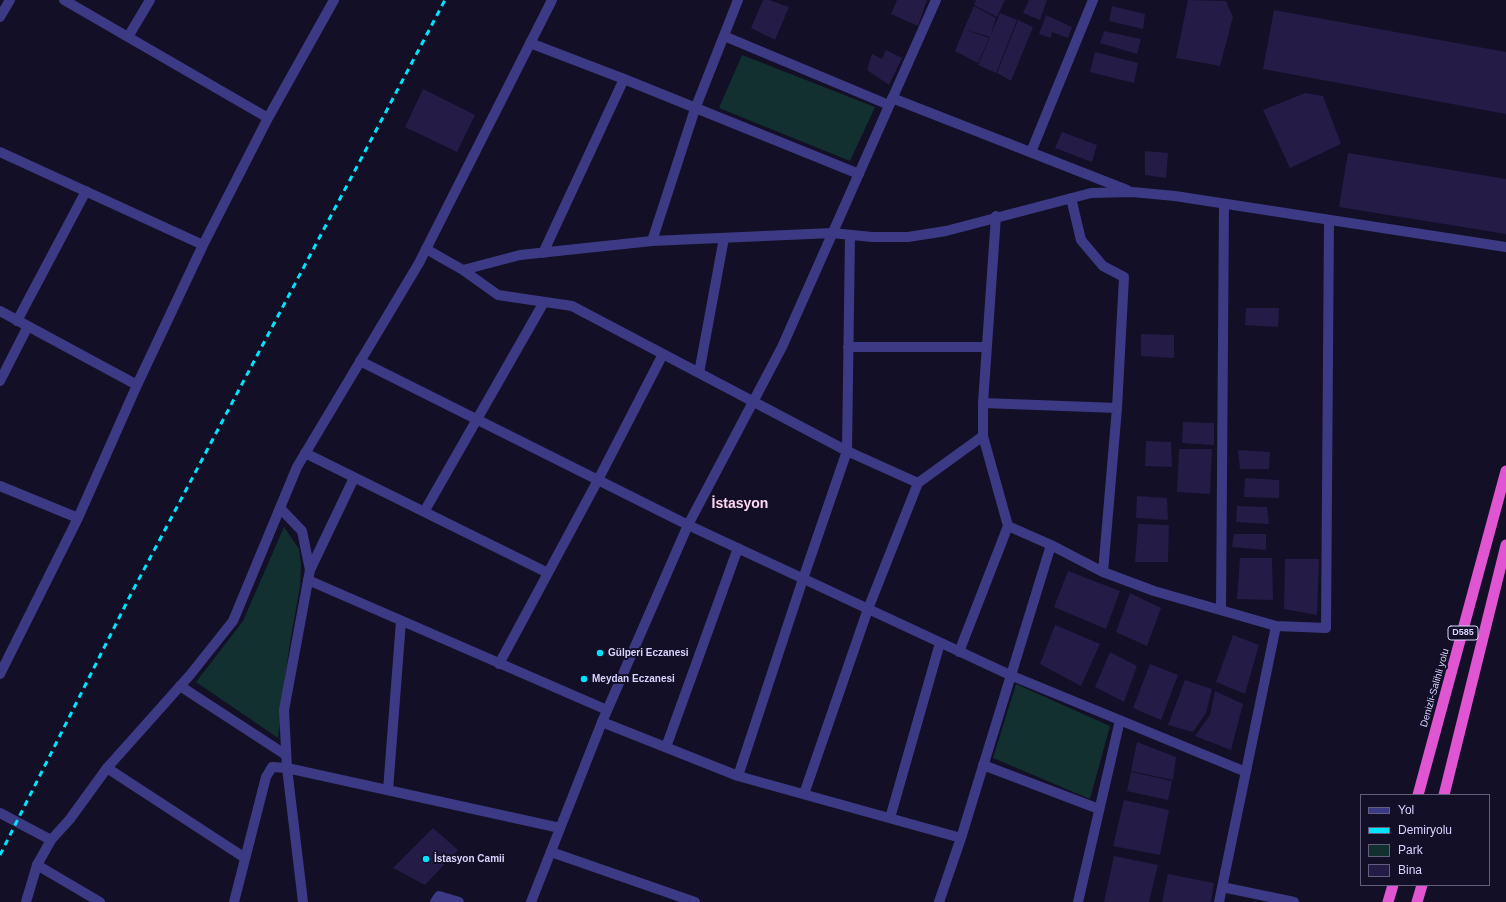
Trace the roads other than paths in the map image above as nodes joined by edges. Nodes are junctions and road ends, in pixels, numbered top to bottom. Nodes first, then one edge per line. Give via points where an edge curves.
1 (10, 0) edge
2 (64, 0) edge
3 (150, 0) edge
4 (334, 0) edge
5 (552, 0) edge
6 (738, 0) edge
7 (936, 0) edge
8 (1093, 0) edge
9 (0, 17) edge
10 (724, 36) junction
11 (128, 37) junction
12 (530, 43) junction
13 (624, 79) junction
14 (891, 102) junction
15 (695, 109) junction
16 (268, 118) junction
17 (0, 152) edge
18 (1031, 152) junction
19 (858, 174) junction
20 (86, 191) junction
21 (1132, 192) junction
22 (1071, 198) junction
23 (1224, 204) junction
24 (996, 216) junction
25 (1329, 220) junction
26 (832, 233) junction
27 (850, 235) junction
28 (724, 238) junction
29 (652, 241) junction
30 (203, 245) junction
31 (1506, 247) edge
32 (426, 249) junction
33 (543, 253) junction
34 (463, 270) junction
35 (544, 302) junction
36 (0, 311) edge
37 (17, 321) junction
38 (28, 326) junction
39 (848, 347) junction
40 (987, 347) junction
41 (662, 354) junction
42 (360, 362) junction
43 (700, 373) junction
44 (1, 377) edge
45 (137, 385) junction
46 (752, 401) junction
47 (983, 403) junction
48 (1117, 408) junction
49 (476, 419) junction
50 (983, 436) junction
51 (847, 451) junction
52 (305, 453) junction
53 (1506, 471) edge
54 (354, 478) junction
55 (598, 480) junction
56 (918, 483) junction
57 (0, 486) edge
58 (280, 508) junction
59 (424, 512) junction
60 (78, 518) junction
61 (688, 525) junction
62 (1008, 526) junction
63 (1051, 545) junction
64 (1506, 545) edge
65 (738, 548) junction
66 (1103, 572) junction
67 (548, 573) junction
68 (309, 575) junction
69 (803, 578) junction
70 (868, 609) junction
71 (1221, 610) junction
72 (401, 621) junction
73 (1276, 626) junction
74 (940, 643) junction
75 (959, 652) junction
76 (499, 664) junction
77 (0, 674) edge
78 (1010, 675) junction
79 (180, 686) junction
80 (607, 710) junction
81 (1120, 720) junction
82 (602, 722) junction
83 (666, 747) junction
84 (286, 756) junction
85 (983, 765) junction
86 (107, 768) junction
87 (287, 768) junction
88 (1246, 772) junction
89 (738, 776) junction
90 (388, 790) junction
91 (804, 794) junction
92 (1418, 794) edge
93 (1444, 794) edge
94 (1100, 809) junction
95 (0, 813) edge
96 (890, 818) junction
97 (560, 828) junction
98 (961, 838) junction
99 (51, 840) junction
100 (551, 852) junction
101 (245, 858) junction
102 (37, 865) junction
103 (1393, 886) edge
104 (1422, 886) edge
105 (1222, 887) junction
106 (26, 902) edge
107 (100, 902) edge
108 (234, 902) edge
109 (303, 902) edge
110 (435, 902) edge
111 (459, 902) edge
112 (531, 902) edge
113 (695, 902) edge
114 (938, 902) edge
115 (1078, 902) edge
116 (1219, 902) edge
117 (1294, 902) edge
118 (1388, 902) edge
119 (1417, 902) edge

1 - 9 street
2 - 11 street
3 - 11 street
4 - 16 street
5 - 12 street
6 - 10 street
7 - 14 street
8 - 18 street
10 - 14 street
10 - 15 street
11 - 16 street
12 - 13 street
12 - 32 street
13 - 15 street
13 - 33 street
14 - 18 street
14 - 19 street
15 - 19 street
15 - 29 street
16 - 30 street
17 - 20 street
18 - 21 street
19 - 26 street
20 - 30 street
20 - 37 street
21 - 22 street via 1090,193
21 - 23 street
22 - 24 street
22 - 48 street via 1082,240 1104,266 1124,277
23 - 25 street
23 - 71 street
24 - 27 street via 946,230 908,237
24 - 40 street
25 - 31 street
25 - 73 street via 1326,628
26 - 27 street
26 - 28 street
26 - 46 street via 782,347
27 - 39 street
28 - 29 street
28 - 43 street
29 - 33 street
30 - 45 street
32 - 34 street
32 - 42 street
33 - 34 street via 520,255
34 - 35 street via 498,295
35 - 41 street via 572,306
35 - 49 street
36 - 37 street
37 - 38 street
38 - 44 street
38 - 45 street
39 - 40 street
39 - 51 street
40 - 47 street
41 - 43 street
41 - 55 street
42 - 49 street
42 - 52 street
43 - 46 street
45 - 60 street
46 - 51 street
46 - 61 street
47 - 48 street
47 - 50 street
48 - 66 street
49 - 55 street
49 - 59 street
50 - 56 street
50 - 62 street
51 - 56 street
51 - 69 street
52 - 54 street
52 - 58 street
53 - 92 highway, Denizli-Salihli yolu / D585
54 - 59 street
54 - 68 street
55 - 61 street
55 - 67 street
56 - 70 street
57 - 60 street
58 - 68 street via 302,532
58 - 79 street via 233,621
59 - 67 street
60 - 77 street
61 - 65 street
61 - 80 street
62 - 63 street
62 - 75 street
63 - 66 street
63 - 78 street
64 - 93 highway, D585
65 - 69 street
65 - 83 street
66 - 71 street via 1154,591
67 - 76 street
68 - 72 street
68 - 84 street via 284,710
69 - 70 street
69 - 89 street
70 - 74 street
70 - 91 street
71 - 73 street
72 - 76 street
72 - 90 street
73 - 88 street
74 - 75 street
74 - 96 street
75 - 78 street
76 - 80 street
78 - 81 street
78 - 85 street
79 - 84 street
79 - 86 street
80 - 82 street
81 - 88 street
81 - 94 street
82 - 83 street
82 - 97 street
83 - 89 street
84 - 87 street
85 - 94 street
85 - 98 street
86 - 99 street via 70,819
86 - 101 street
87 - 90 street
87 - 101 street via 272,767 266,776
87 - 109 street
88 - 105 street
89 - 91 street
90 - 97 street
91 - 96 street
94 - 115 street
95 - 99 street
96 - 98 street
97 - 100 street
98 - 114 street
99 - 102 street
100 - 112 street
100 - 113 street
101 - 108 street
102 - 106 street
102 - 107 street
103 - 118 highway
104 - 119 highway
105 - 116 street
105 - 117 street
110 - 111 street via 439,896

